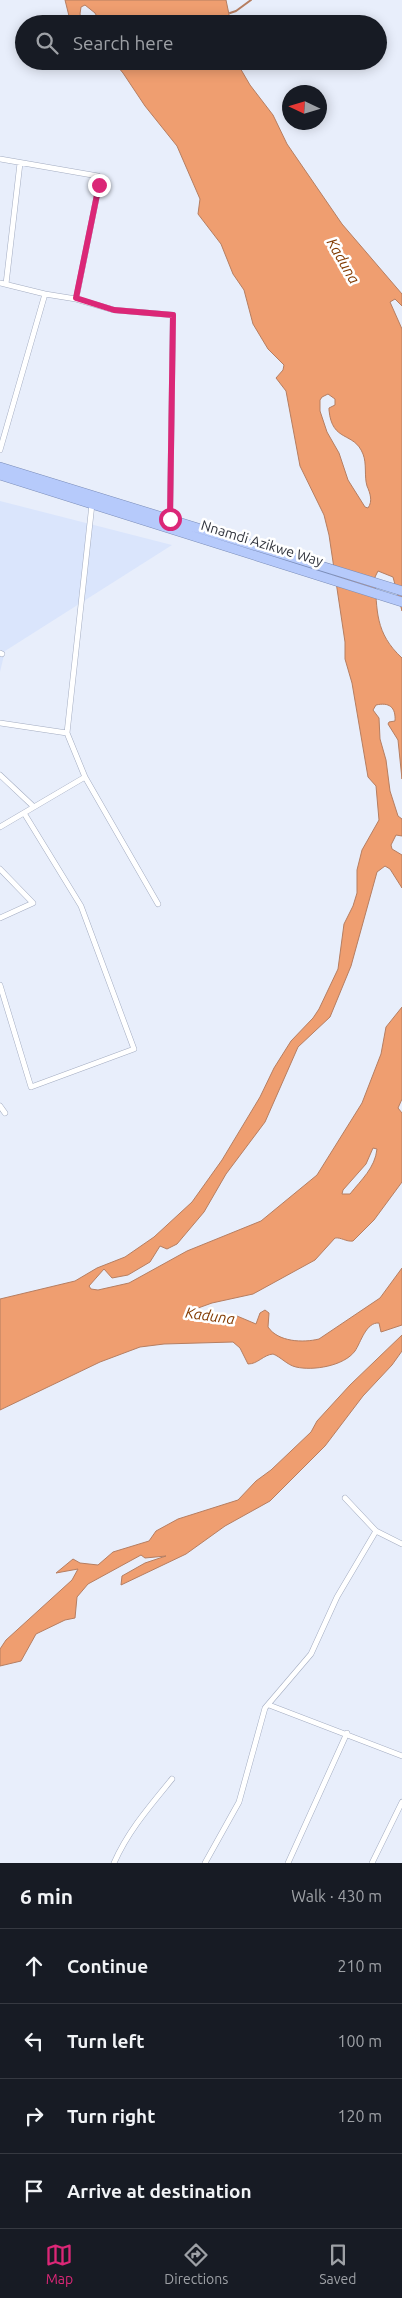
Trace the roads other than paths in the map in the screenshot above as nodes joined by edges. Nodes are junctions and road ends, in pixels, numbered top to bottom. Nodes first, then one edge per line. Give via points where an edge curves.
1 (0, 159) edge
2 (20, 163) junction
3 (0, 283) edge
4 (6, 284) junction
5 (45, 294) junction
6 (76, 298) junction
7 (0, 450) edge
8 (0, 467) edge
9 (0, 475) edge
10 (92, 504) junction
11 (170, 519) junction
12 (402, 591) edge
13 (402, 602) edge
14 (0, 723) edge
15 (67, 733) junction
16 (0, 775) edge
17 (85, 777) junction
18 (34, 807) junction
19 (24, 813) junction
20 (0, 827) edge
21 (0, 869) edge
22 (158, 904) dead end
23 (0, 918) edge
24 (0, 985) edge
25 (0, 1106) edge
26 (5, 1113) dead end
27 (345, 1498) dead end
28 (376, 1532) junction
29 (402, 1544) edge
30 (269, 1705) junction
31 (347, 1733) junction
32 (402, 1756) edge
33 (172, 1779) dead end
34 (402, 1802) edge
35 (114, 1863) edge
36 (205, 1863) edge
37 (288, 1863) edge
38 (372, 1863) edge

1 - 2 street
2 - 4 street
2 - 6 street via 98,176 99,185
3 - 4 street
4 - 5 street
5 - 6 street
5 - 7 street
6 - 11 street via 114,310 173,315
8 - 11 highway, Nnamdi Azikwe Way
9 - 10 highway, Nnamdi Azikwe Way
10 - 13 highway, Nnamdi Azikwe Way
10 - 15 street
11 - 12 highway, Nnamdi Azikwe Way
14 - 15 street
15 - 17 street
16 - 18 street
17 - 18 street
17 - 22 street
18 - 19 street
19 - 20 street
19 - 24 street via 81,906 134,1049 31,1087
21 - 23 street via 33,903
25 - 26 street
27 - 28 street
28 - 29 street
28 - 30 street via 337,1597 311,1654
30 - 31 street
30 - 36 street via 264,1708 239,1802
31 - 32 street
31 - 37 street
33 - 35 street via 133,1827
34 - 38 street

